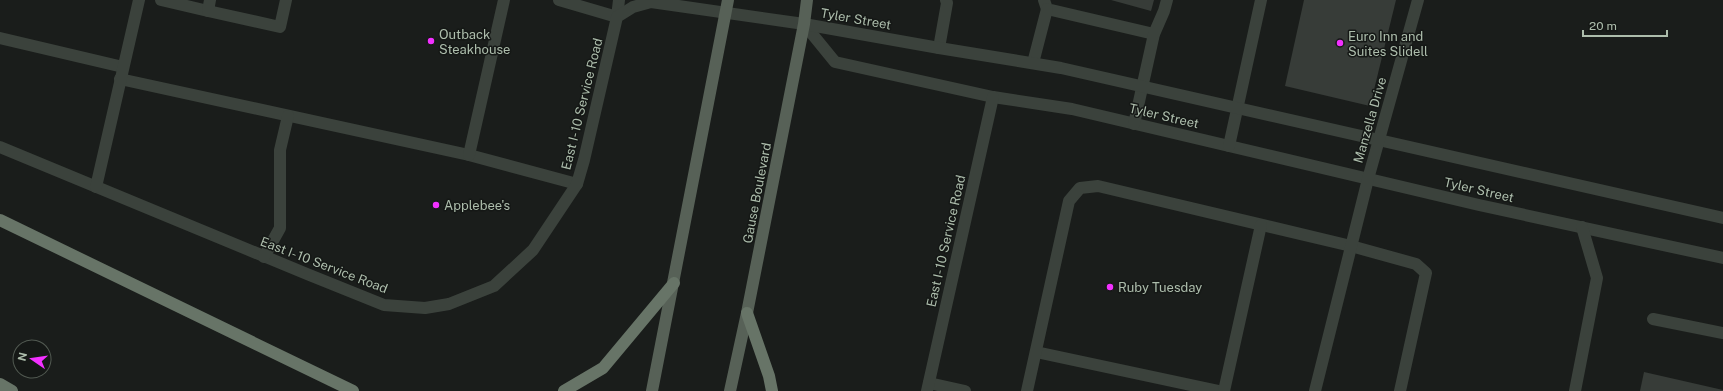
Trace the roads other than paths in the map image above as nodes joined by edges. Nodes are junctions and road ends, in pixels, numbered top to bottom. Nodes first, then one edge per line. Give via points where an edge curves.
1 (139, 0) edge
2 (161, 0) edge
3 (286, 0) edge
4 (504, 0) edge
5 (559, 0) edge
6 (619, 0) edge
7 (728, 0) edge
8 (807, 0) edge
9 (946, 0) edge
10 (1167, 0) edge
11 (1261, 0) edge
12 (1418, 0) edge
13 (1045, 5) edge
14 (209, 6) edge
15 (725, 13) junction
16 (617, 17) junction
17 (804, 24) junction
18 (1154, 34) junction
19 (0, 38) edge
20 (939, 48) junction
21 (1034, 63) junction
22 (123, 67) junction
23 (120, 80) junction
24 (1142, 86) junction
25 (993, 97) junction
26 (1238, 108) junction
27 (288, 116) junction
28 (1134, 124) junction
29 (1379, 140) junction
30 (1229, 146) junction
31 (0, 147) edge
32 (469, 155) junction
33 (1368, 179) junction
34 (577, 184) junction
35 (96, 187) junction
36 (1723, 218) edge
37 (0, 220) edge
38 (1262, 225) junction
39 (1582, 227) junction
40 (1351, 246) junction
41 (264, 257) junction
42 (1723, 258) edge
43 (674, 282) junction
44 (748, 313) junction
45 (1653, 319) dead end
46 (1723, 333) edge
47 (1036, 352) junction
48 (0, 384) edge
49 (928, 387) edge
50 (12, 391) edge
51 (353, 391) edge
52 (564, 391) edge
53 (652, 391) edge
54 (730, 391) edge
55 (772, 391) edge
56 (965, 391) edge
57 (1027, 391) edge
58 (1219, 391) edge
59 (1224, 391) edge
60 (1315, 391) edge
61 (1400, 391) edge
62 (1574, 391) edge

1 - 22 street
2 - 14 street
3 - 14 street via 280,27
4 - 32 street
5 - 16 street
6 - 16 street, East I- 10 Service Road
7 - 15 main road
8 - 17 main road, Gause Boulevard
9 - 20 street
10 - 18 street
11 - 26 street
12 - 29 street, Manzella Drive
13 - 18 street
13 - 21 street
15 - 16 street via 651,2 633,7
15 - 17 street
15 - 43 main road
16 - 34 street, East I- 10 Service Road
17 - 20 street, Tyler Street
17 - 25 street, Tyler Street via 835,62
17 - 44 main road, Gause Boulevard
18 - 24 street
19 - 22 street
20 - 21 street, Tyler Street
21 - 24 street, Tyler Street
22 - 23 street
23 - 27 street
23 - 35 street
24 - 26 street, Tyler Street
24 - 28 street
25 - 28 street, Tyler Street via 1072,109
25 - 49 street, East I- 10 Service Road
26 - 29 street, Tyler Street
26 - 30 street
27 - 32 street
27 - 41 street via 280,150 280,228
28 - 30 street, Tyler Street
29 - 33 street, Manzella Drive
29 - 36 street, Tyler Street
30 - 33 street, Tyler Street
31 - 35 street, East I- 10 Service Road
32 - 34 street
33 - 39 street, Tyler Street
33 - 40 street, Manzella Drive
34 - 41 street, East I- 10 Service Road via 533,250 494,286 449,304 425,308 384,305
35 - 41 street, East I- 10 Service Road
37 - 51 highway
38 - 40 street
38 - 47 street via 1098,186 1080,188 1069,201
38 - 59 street
39 - 42 street, Tyler Street
39 - 62 street via 1597,278
40 - 60 street, Manzella Drive
40 - 61 street via 1416,264 1426,273
43 - 52 highway via 603,368
43 - 53 main road
44 - 54 main road, Gause Boulevard
44 - 55 highway
45 - 46 street
47 - 57 street
47 - 58 street
48 - 50 highway
49 - 56 street

